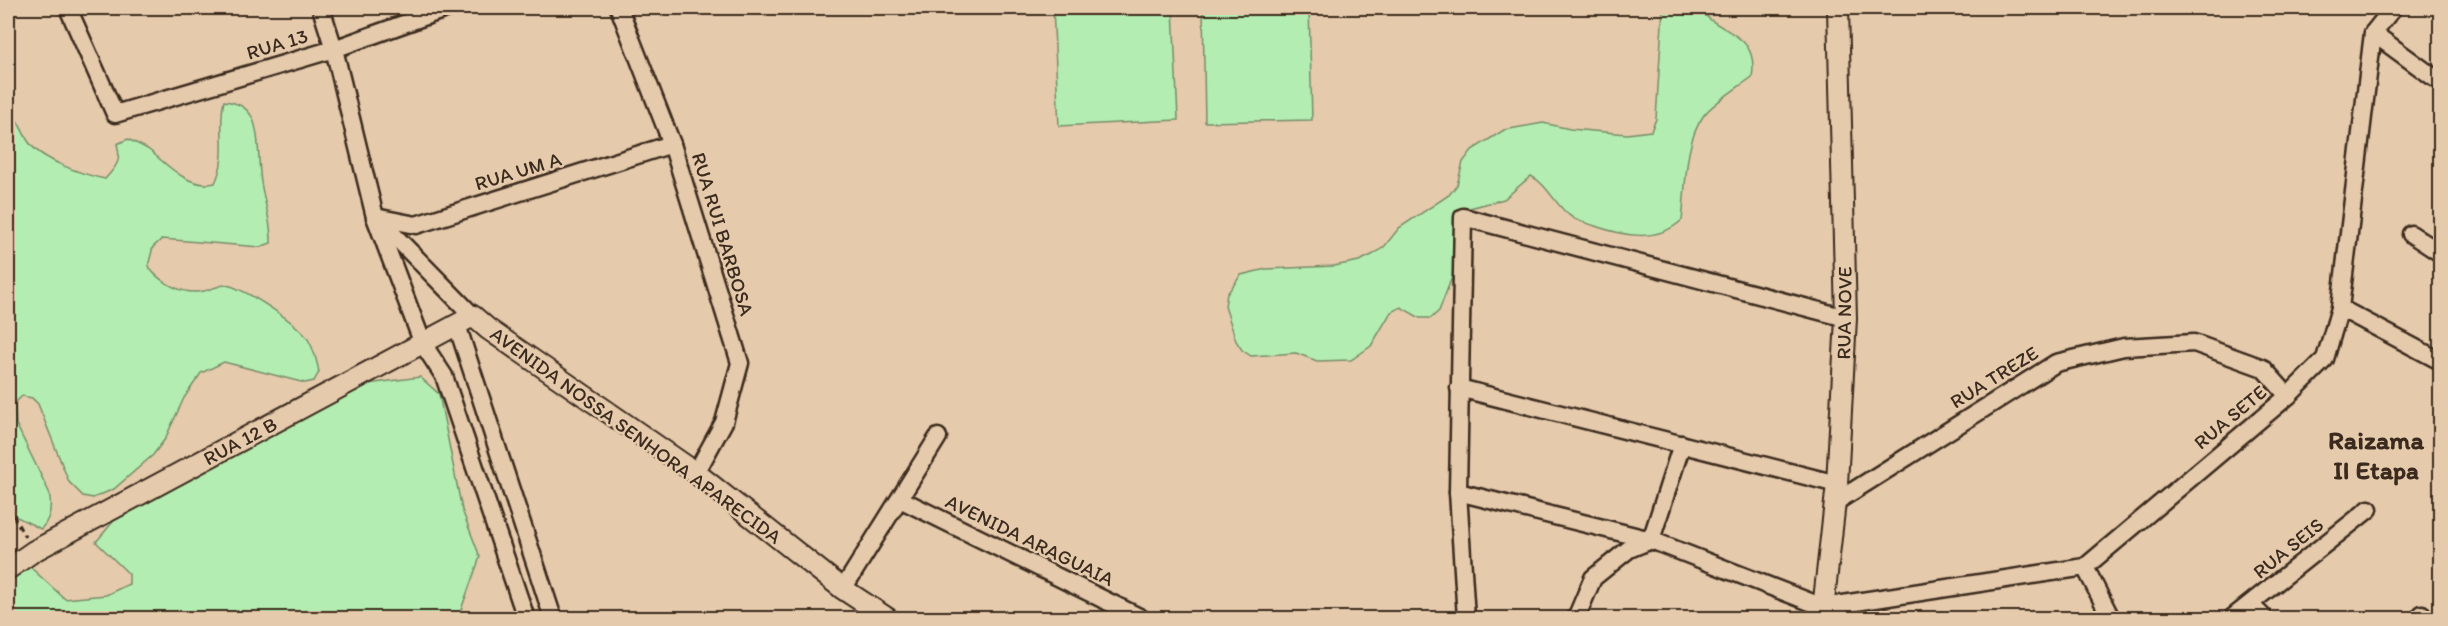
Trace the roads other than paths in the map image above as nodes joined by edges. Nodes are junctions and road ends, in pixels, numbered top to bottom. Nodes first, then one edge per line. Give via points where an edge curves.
1 (68, 8) edge
2 (321, 8) edge
3 (448, 8) edge
4 (620, 8) edge
5 (1838, 8) edge
6 (2392, 8) edge
7 (2373, 33) junction
8 (334, 49) junction
9 (2440, 82) edge
10 (672, 144) junction
11 (375, 217) junction
12 (2411, 234) dead end
13 (2440, 254) edge
14 (2340, 308) junction
15 (1846, 318) junction
16 (465, 320) junction
17 (423, 344) junction
18 (2440, 361) edge
19 (1460, 388) junction
20 (2288, 396) junction
21 (938, 437) dead end
22 (1682, 444) junction
23 (696, 473) junction
24 (1458, 492) junction
25 (1836, 493) junction
26 (900, 499) junction
27 (2369, 509) dead end
28 (1650, 540) junction
29 (2085, 567) junction
30 (8, 569) edge
31 (843, 589) junction
32 (2251, 605) junction
33 (1823, 613) edge
34 (526, 618) edge
35 (553, 618) edge
36 (886, 618) edge
37 (1141, 618) edge
38 (1466, 618) edge
39 (1576, 618) edge
40 (2110, 618) edge
41 (2232, 618) edge
42 (2264, 618) edge

1 - 8 street, RUA 13 via 115,114
2 - 8 street
3 - 8 street, RUA 13
4 - 10 street, RUA RUI BARBOSA
5 - 15 street, RUA NOVE
6 - 7 street
7 - 9 street
7 - 14 street, RUA SETE
8 - 11 street
10 - 11 street, RUA UM A via 416,225
10 - 23 street, RUA RUI BARBOSA via 740,363 724,422
11 - 16 street via 390,229
11 - 17 street
12 - 13 street
14 - 18 street
14 - 20 street, RUA SETE via 2325,359
15 - 19 street via 1463,217
15 - 25 street, RUA NOVE
16 - 17 street, RUA 12 B
16 - 23 street, AVENIDA NOSSA SENHORA APARECIDA via 488,329
16 - 35 street
17 - 30 street, RUA 12 B via 34,551
17 - 34 street via 444,376
19 - 22 street
19 - 24 street
20 - 25 street, RUA TREZE via 2263,368 2194,344 2124,347 2056,363
20 - 29 street, RUA SETE
21 - 26 street
22 - 25 street
22 - 28 street
23 - 31 street, AVENIDA NOSSA SENHORA APARECIDA
24 - 28 street
24 - 38 street
25 - 33 street, RUA NOVE
26 - 31 street
26 - 37 street, AVENIDA ARAGUAIA
27 - 32 street, RUA SEIS
28 - 33 street
28 - 39 street via 1629,549 1593,578
29 - 33 street
29 - 40 street
31 - 36 street, AVENIDA NOSSA SENHORA APARECIDA
32 - 41 street, RUA SEIS
32 - 42 street

